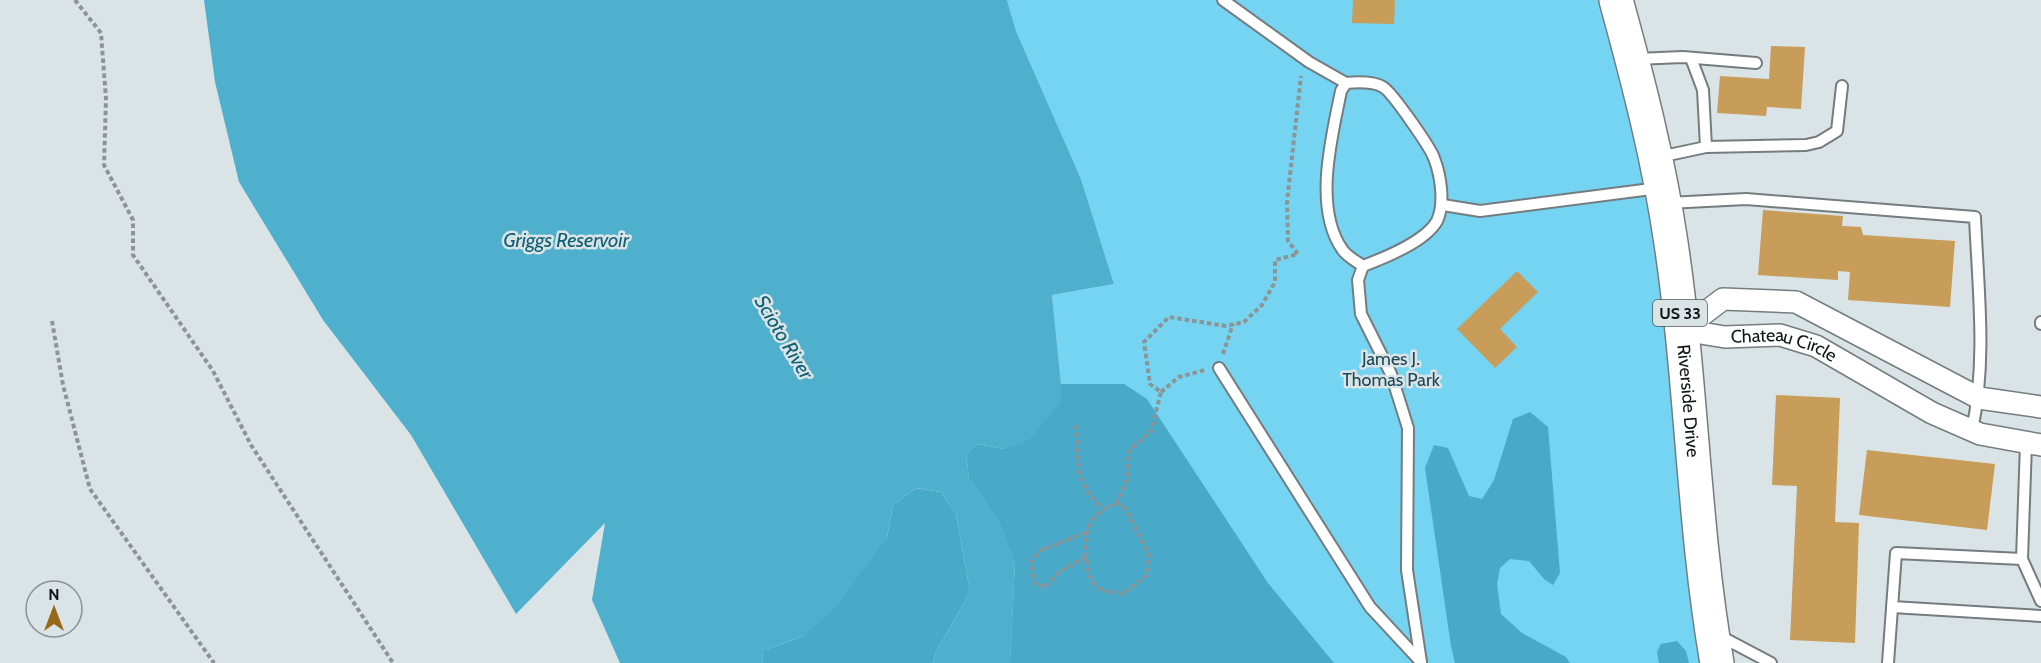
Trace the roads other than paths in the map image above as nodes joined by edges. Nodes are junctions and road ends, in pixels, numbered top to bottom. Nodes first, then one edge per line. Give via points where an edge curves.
1 (1222, 0) edge
2 (1616, 0) edge
3 (1691, 58) junction
4 (1632, 59) junction
5 (1756, 63) dead end
6 (1346, 83) junction
7 (1842, 86) dead end
8 (1707, 147) junction
9 (1661, 183) junction
10 (1443, 205) junction
11 (1363, 266) junction
12 (1682, 330) junction
13 (1219, 368) road end
14 (1979, 398) junction
15 (2041, 407) edge
16 (1972, 430) junction
17 (2033, 445) edge
18 (2022, 559) junction
19 (2041, 601) edge
20 (1892, 607) junction
21 (2041, 616) edge
22 (1711, 631) junction
23 (1717, 663) edge
24 (1771, 663) edge
25 (1888, 663) edge

1 - 6 lane via 1309,62
2 - 4 main road, Riverside Drive / US 33
3 - 4 lane
3 - 5 lane
3 - 8 lane via 1703,90
4 - 9 main road, Riverside Drive / US 33
6 - 10 lane via 1383,87 1398,103 1434,157
6 - 11 lane via 1341,91 1326,170 1328,198 1332,227 1342,250
7 - 8 lane via 1838,131 1819,142
8 - 9 lane
9 - 10 lane via 1480,211
9 - 12 main road, Riverside Drive / US 33
9 - 14 lane via 1746,199 1976,217
10 - 11 lane via 1436,223 1421,236 1397,252
11 - 13 lane via 1358,280 1361,314 1391,374 1408,428 1407,570 1421,662 1370,607
12 - 14 street, Chateau Circle via 1724,299 1796,302
12 - 16 street, Chateau Circle via 1725,337 1780,335 1816,346 1932,413
12 - 22 main road, Riverside Drive / US 33
14 - 15 street, Chateau Circle
14 - 16 lane
16 - 17 street, Chateau Circle
17 - 18 lane
18 - 19 lane
18 - 20 lane via 1896,553
20 - 21 lane
20 - 25 lane
22 - 23 main road, Riverside Drive / US 33
22 - 24 lane

